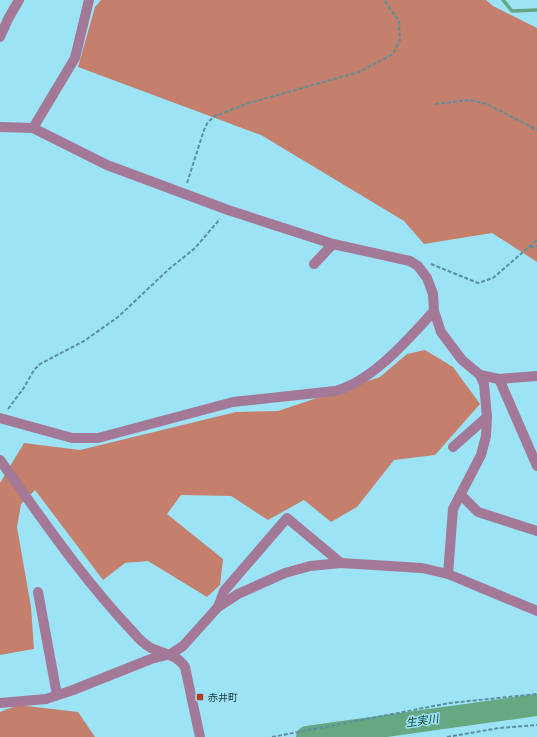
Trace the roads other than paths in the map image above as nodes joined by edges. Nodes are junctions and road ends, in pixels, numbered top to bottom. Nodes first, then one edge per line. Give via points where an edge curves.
1 (20, 0) edge
2 (89, 0) edge
3 (0, 37) edge
4 (0, 127) edge
5 (33, 128) junction
6 (333, 244) junction
7 (314, 264) dead end
8 (434, 311) junction
9 (480, 375) junction
10 (537, 376) edge
11 (499, 379) junction
12 (487, 416) junction
13 (1, 418) edge
14 (453, 447) dead end
15 (0, 460) edge
16 (537, 466) edge
17 (461, 495) junction
18 (537, 531) edge
19 (341, 563) junction
20 (448, 574) junction
21 (38, 592) dead end
22 (218, 607) junction
23 (537, 611) edge
24 (171, 654) junction
25 (57, 695) junction
26 (0, 703) edge
27 (200, 737) edge

1 - 3 street
2 - 5 street via 75,58
4 - 5 street
5 - 6 street via 107,165 228,210
6 - 7 street
6 - 8 street via 410,261 418,266 427,278 433,294
8 - 9 street via 441,332 462,360
8 - 13 street via 401,346 362,379 347,388 335,391 233,402 98,438 72,438
9 - 11 street
9 - 12 street via 484,384
10 - 11 street
11 - 16 street
12 - 14 street
12 - 17 street via 486,436 480,455
15 - 24 street via 89,580 132,632 151,648
17 - 18 street via 478,512
17 - 20 street via 453,509
19 - 20 street via 422,568
19 - 22 street via 310,566 284,573 252,587
19 - 22 street via 286,518 224,591
20 - 23 street
21 - 25 street
22 - 24 street via 183,646
24 - 25 street via 151,659
24 - 27 street via 181,661 184,667
25 - 26 street via 46,699

